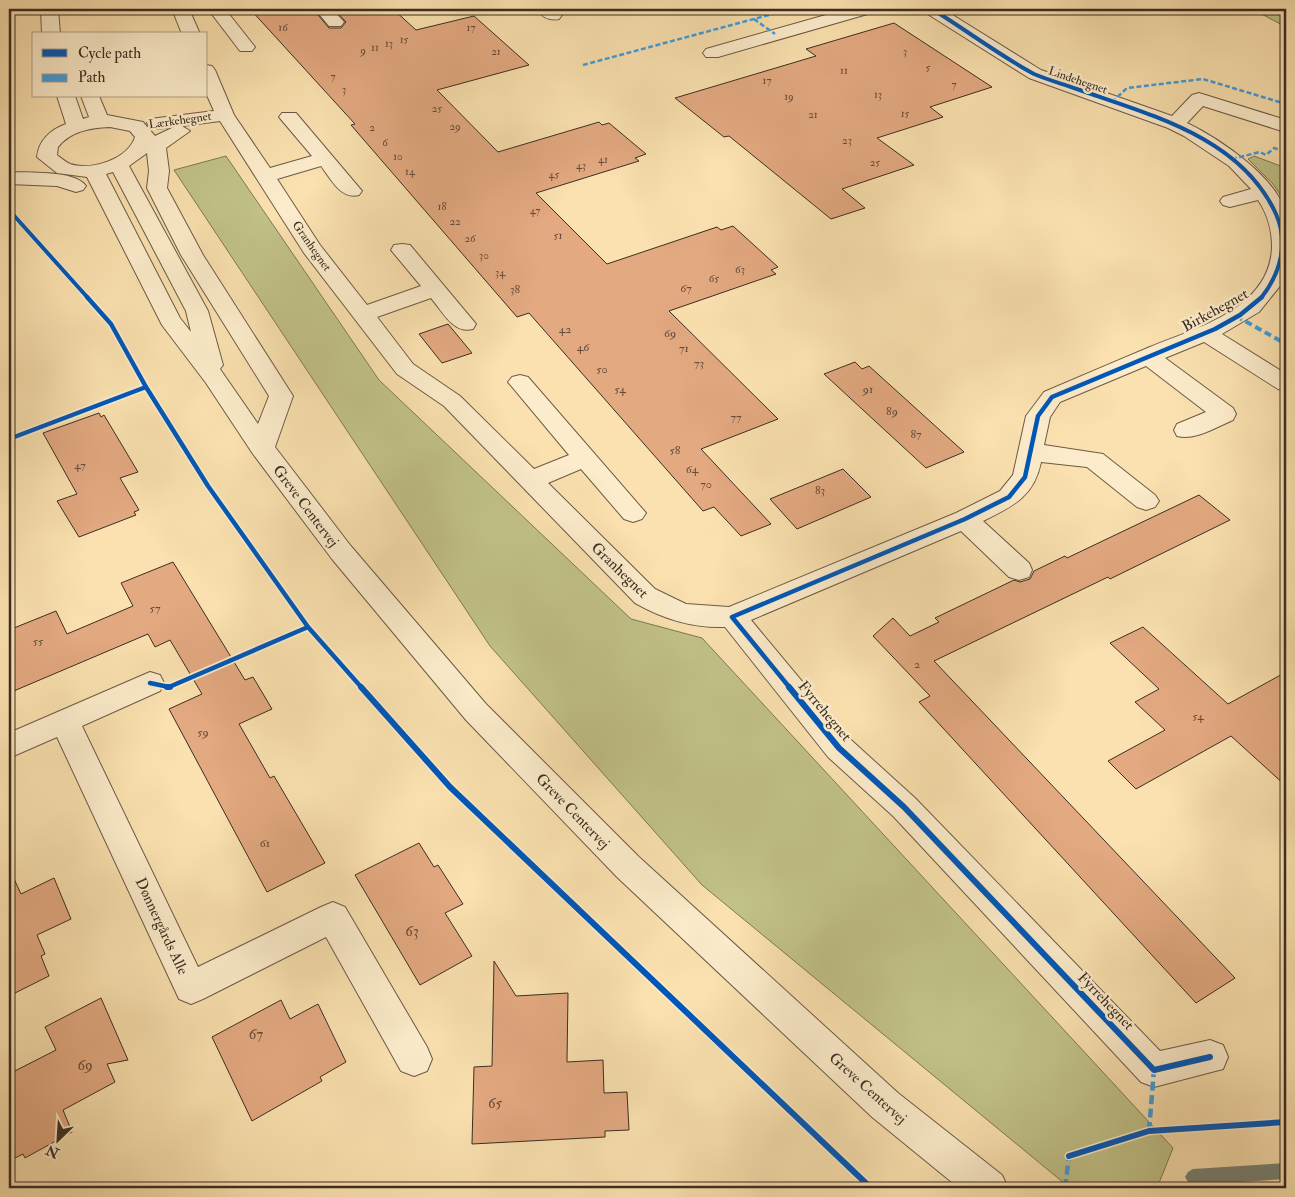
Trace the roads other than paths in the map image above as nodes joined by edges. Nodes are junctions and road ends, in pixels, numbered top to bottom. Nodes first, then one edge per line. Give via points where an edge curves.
1 (181, 9) edge
2 (216, 9) edge
3 (323, 9) edge
4 (865, 9) edge
5 (938, 10) edge
6 (335, 22) dead end
7 (190, 32) edge
8 (246, 47) dead end
9 (712, 53) dead end
10 (208, 75) edge
11 (67, 98) edge
12 (91, 98) edge
13 (225, 115) junction
14 (289, 117) dead end
15 (100, 121) junction
16 (1175, 124) junction
17 (1282, 125) dead end
18 (76, 126) junction
19 (180, 131) junction
20 (141, 134) junction
21 (49, 157) junction
22 (325, 159) junction
23 (119, 165) junction
24 (9, 168) edge
25 (94, 171) junction
26 (9, 172) edge
27 (1247, 175) joint
28 (265, 176) junction
29 (9, 178) edge
30 (352, 191) dead end
31 (1263, 192) junction
32 (1230, 201) dead end
33 (117, 218) junction
34 (402, 250) dead end
35 (1285, 253) edge
36 (435, 289) junction
37 (363, 314) junction
38 (465, 324) dead end
39 (1205, 333) junction
40 (1149, 357) junction
41 (214, 378) junction
42 (520, 382) dead end
43 (1286, 384) edge
44 (1186, 430) dead end
45 (262, 448) junction
46 (1030, 452) junction
47 (586, 458) junction
48 (530, 480) junction
49 (1146, 501) dead end
50 (632, 514) dead end
51 (965, 519) junction
52 (1019, 570) dead end
53 (732, 618) junction
54 (150, 684) dead end
55 (64, 722) junction
56 (9, 746) edge
57 (1210, 1057) dead end
58 (414, 1059) dead end
59 (989, 1188) edge

1 - 7 street
2 - 8 street
3 - 6 street
4 - 9 street
5 - 16 street, Lindehegnet via 1035,74
10 - 13 street, Lærkehegnet
11 - 18 street
12 - 15 street
13 - 19 street, Lærkehegnet
13 - 20 street, Lærkehegnet via 179,118
13 - 28 street, Granhegnet
14 - 22 street
15 - 18 street
15 - 20 street via 120,122
16 - 17 street via 1199,99
16 - 27 street, Lindehegnet via 1215,146
18 - 21 street via 52,140
19 - 20 street, Lærkehegnet
19 - 45 street via 161,141 156,148 157,188 192,255 281,396
20 - 23 street via 139,153
21 - 24 street
21 - 25 street via 68,170
21 - 26 street
22 - 28 street
22 - 30 street
23 - 25 street
23 - 41 street, Greve Centervej via 196,311
25 - 33 street, Greve Centervej
27 - 31 street, Birkehegnet
28 - 37 street, Granhegnet via 312,248
29 - 33 street via 59,180 75,186
31 - 32 street
31 - 35 street, Birkehegnet via 1275,211
33 - 41 street, Greve Centervej via 170,320
34 - 36 street
35 - 39 street, Birkehegnet via 1278,273 1258,301
36 - 37 street
36 - 38 street
37 - 48 street, Granhegnet via 405,369 452,401
39 - 40 street, Birkehegnet
39 - 43 street
40 - 44 street via 1224,414
40 - 46 street, Birkehegnet via 1052,397 1038,416
41 - 45 street, Greve Centervej
42 - 47 street
45 - 59 street, Greve Centervej via 340,552 476,712 628,867 885,1105
46 - 49 street via 1094,460
46 - 51 street via 1025,477 1008,496
47 - 48 street
47 - 50 street
48 - 53 street, Granhegnet via 645,596 670,610 694,618
51 - 52 street
51 - 53 street
53 - 57 street, Fyrrehegnet via 839,748 904,807 1154,1070
54 - 55 street
55 - 56 street
55 - 58 street, Dønnergårds Alle via 190,988 333,916

